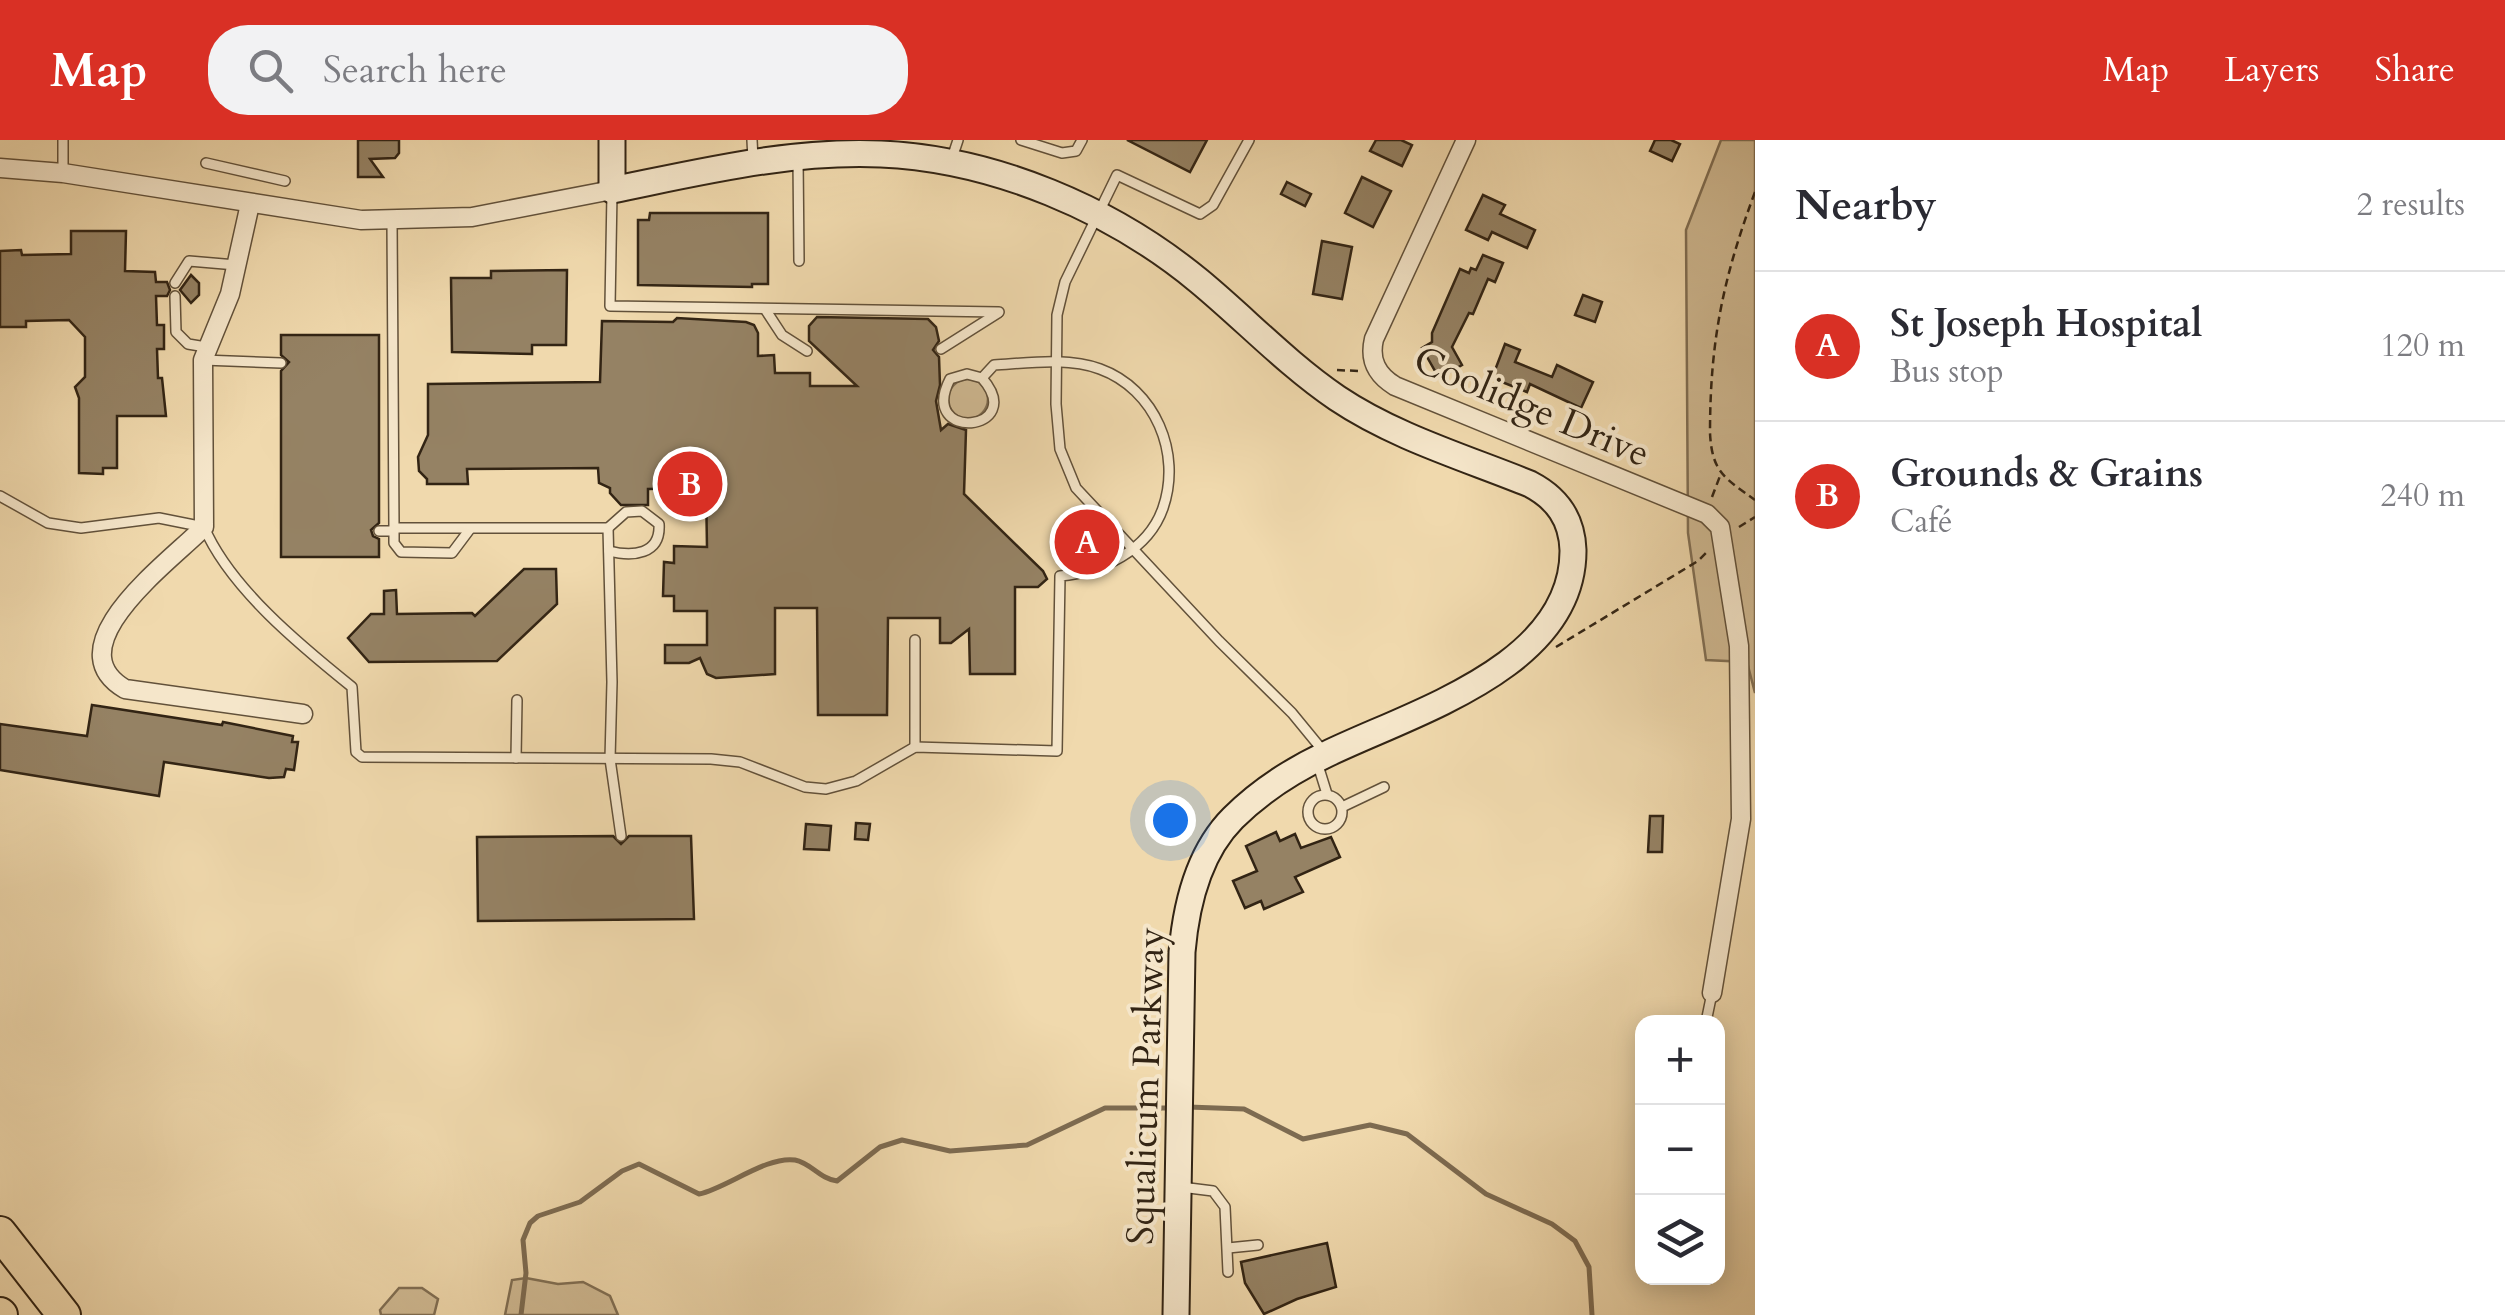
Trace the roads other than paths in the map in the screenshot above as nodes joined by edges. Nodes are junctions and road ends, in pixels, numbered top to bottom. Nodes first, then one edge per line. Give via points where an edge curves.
1 (64, 140) edge
2 (612, 140) edge
3 (1021, 140) edge
4 (1082, 140) edge
5 (1249, 140) edge
6 (1466, 140) edge
7 (753, 151) edge
8 (954, 152) edge
9 (798, 156) junction
10 (206, 163) dead end
11 (0, 168) edge
12 (63, 173) junction
13 (247, 174) junction
14 (285, 181) dead end
15 (612, 190) junction
16 (247, 204) junction
17 (1097, 215) junction
18 (392, 220) junction
19 (799, 260) dead end
20 (236, 265) junction
21 (175, 282) dead end
22 (175, 296) dead end
23 (765, 309) junction
24 (941, 349) dead end
25 (807, 351) dead end
26 (204, 353) junction
27 (1056, 362) junction
28 (281, 363) dead end
29 (982, 378) junction
30 (0, 496) edge
31 (204, 528) junction
32 (608, 528) junction
33 (470, 529) junction
34 (394, 530) junction
35 (379, 532) dead end
36 (1132, 548) junction
37 (609, 551) junction
38 (915, 640) dead end
39 (517, 700) dead end
40 (304, 714) dead end
41 (915, 746) junction
42 (1321, 757) junction
43 (516, 758) junction
44 (610, 759) junction
45 (1384, 787) dead end
46 (1327, 794) junction
47 (1342, 807) junction
48 (621, 836) dead end
49 (1712, 992) joint
50 (1707, 1015) edge
51 (1178, 1187) junction
52 (0, 1233) edge
53 (1258, 1245) dead end
54 (1228, 1248) junction
55 (1228, 1272) dead end
56 (64, 1315) edge
57 (1176, 1315) edge

1 - 12 lane
2 - 15 street
3 - 4 lane via 1062,153 1076,152
5 - 17 lane via 1213,205 1200,214 1117,175
6 - 49 street, Coolidge Drive via 1374,339 1373,358 1395,386 1707,514 1720,526 1741,668 1741,819
7 - 9 street, Squalicum Parkway
7 - 15 street, Squalicum Parkway
8 - 9 street, Squalicum Parkway
8 - 17 street, Squalicum Parkway
9 - 19 lane
10 - 13 lane
11 - 12 street, Squalicum Parkway
12 - 16 street, Squalicum Parkway
13 - 14 lane
13 - 16 lane
15 - 18 street, Squalicum Parkway via 472,216
15 - 23 lane via 610,306
16 - 18 street, Squalicum Parkway
16 - 20 street
17 - 27 lane via 1066,282
17 - 42 street, Squalicum Parkway via 1196,279 1309,378 1372,419 1544,491 1562,510 1572,540 1566,591 1524,650 1463,692
18 - 34 lane
20 - 21 lane via 190,260
20 - 26 street
22 - 26 lane via 176,332
23 - 24 lane via 999,312
23 - 25 lane via 782,335
26 - 28 lane
26 - 31 street
27 - 29 lane via 994,364
27 - 36 lane via 1060,450 1076,488
27 - 36 lane via 1117,377 1150,405 1162,428 1168,456 1163,508
29 - 29 lane via 950,379 944,390 950,417 976,424 990,415 994,402
30 - 31 lane via 48,522 81,528 159,518
31 - 40 street via 137,589 103,634 102,661 112,682
31 - 43 lane via 215,552 294,640 352,686 356,752 362,757
32 - 33 lane
32 - 37 lane
32 - 37 lane via 626,512 642,511 660,532 651,548 637,554
33 - 34 lane
33 - 34 lane via 452,553 401,552
34 - 35 lane
36 - 41 lane via 1109,565 1060,576 1056,751
36 - 42 lane via 1292,712
37 - 44 lane
38 - 41 lane
39 - 43 lane
41 - 44 lane via 856,781 826,789 740,762
42 - 46 lane
42 - 51 street, Squalicum Parkway via 1246,805 1204,862 1184,928
43 - 44 lane
44 - 48 lane
45 - 47 lane
46 - 47 lane
46 - 47 lane via 1310,802 1312,824 1333,827
49 - 50 lane
51 - 54 lane via 1213,1191 1225,1208
51 - 57 street, Squalicum Parkway
52 - 56 highway
53 - 54 lane
54 - 55 lane

